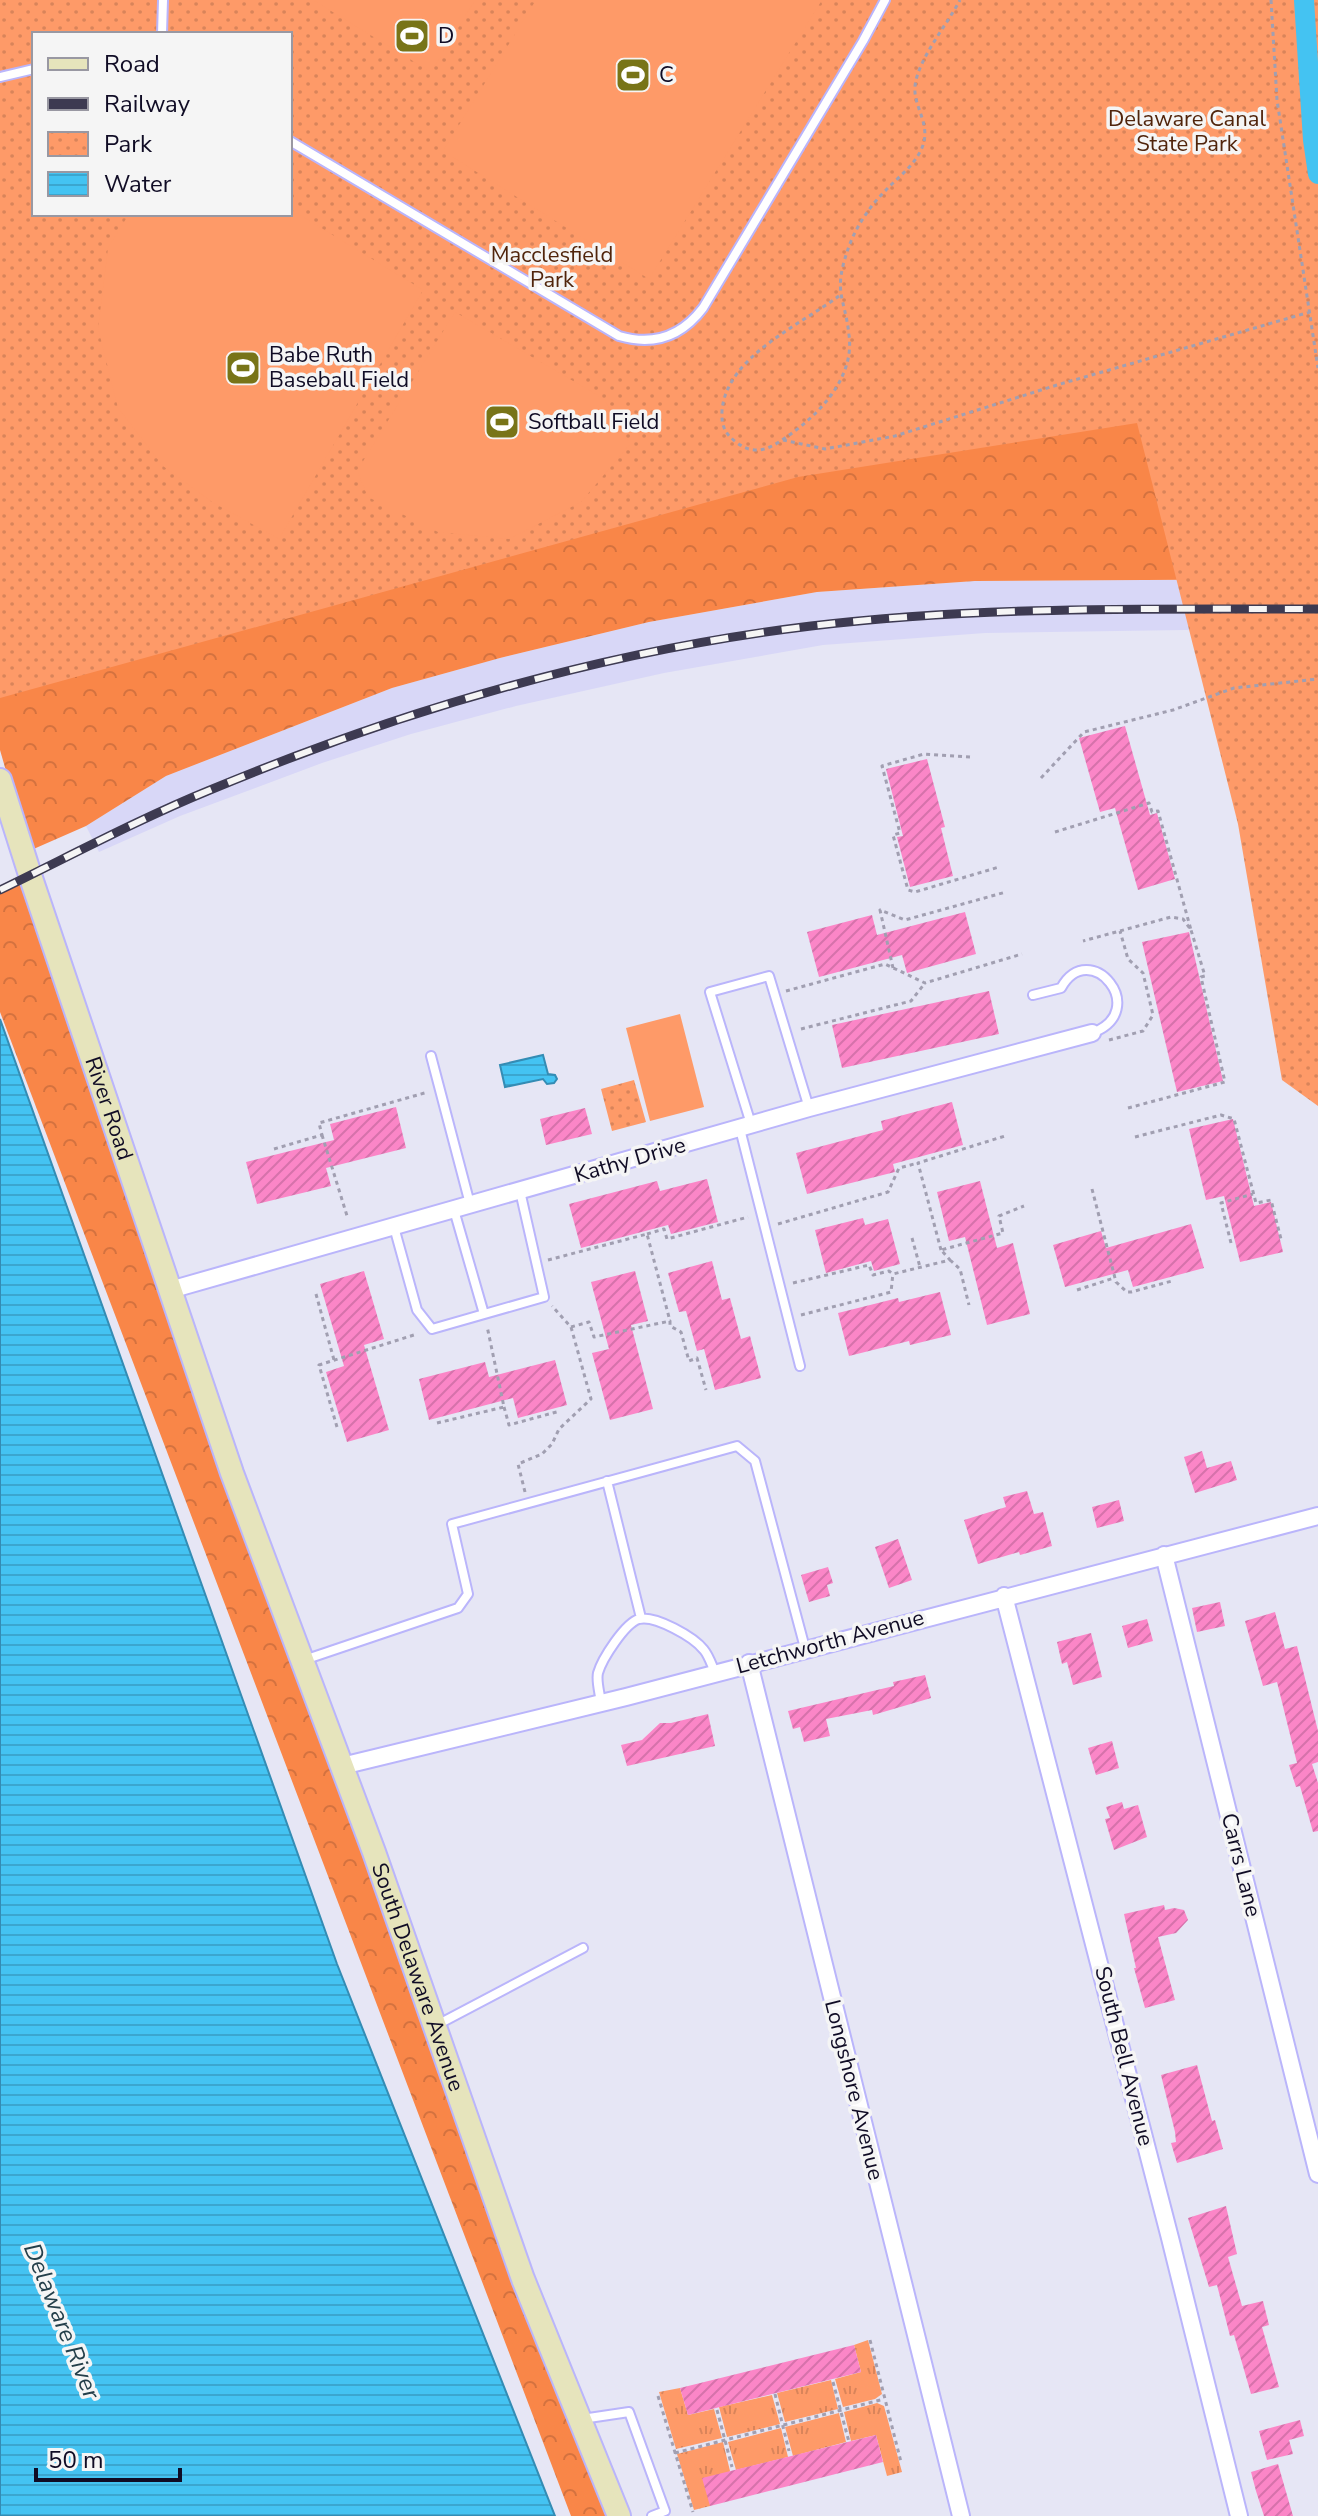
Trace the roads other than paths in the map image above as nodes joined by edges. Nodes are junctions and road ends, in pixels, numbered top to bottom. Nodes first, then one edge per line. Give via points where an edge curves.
1 (163, 0) edge
2 (885, 0) edge
3 (162, 32) edge
4 (32, 69) edge
5 (0, 77) edge
6 (292, 142) edge
7 (0, 780) edge
8 (1033, 995) dead end
9 (1092, 1033) joint
10 (431, 1056) dead end
11 (809, 1108) junction
12 (745, 1127) junction
13 (520, 1191) junction
14 (471, 1205) junction
15 (454, 1210) junction
16 (394, 1227) junction
17 (170, 1290) junction
18 (484, 1314) junction
19 (800, 1366) dead end
20 (220, 1437) joint
21 (607, 1481) junction
22 (1318, 1516) edge
23 (1164, 1555) junction
24 (1004, 1596) junction
25 (641, 1618) junction
26 (805, 1648) junction
27 (303, 1661) junction
28 (749, 1663) junction
29 (715, 1672) junction
30 (601, 1703) junction
31 (342, 1766) junction
32 (583, 1948) dead end
33 (434, 2026) junction
34 (1318, 2174) edge
35 (580, 2419) junction
36 (619, 2516) edge
37 (652, 2516) edge
38 (961, 2516) edge
39 (1239, 2516) edge

1 - 3 lane
2 - 6 lane via 703,308 666,338 634,341 619,336
4 - 5 lane
7 - 17 main road, River Road
8 - 9 lane via 1061,988 1074,972 1106,977 1117,1005 1109,1024
9 - 11 street, Kathy Drive
10 - 14 lane
11 - 12 street, Kathy Drive
11 - 12 lane via 769,976 710,992
12 - 13 street, Kathy Drive
12 - 19 lane
13 - 14 street, Kathy Drive
13 - 18 lane via 544,1297
14 - 15 street, Kathy Drive
15 - 16 street, Kathy Drive
15 - 18 lane
16 - 17 street, Kathy Drive
16 - 18 lane via 417,1310 432,1329
17 - 20 main road, River Road
20 - 27 main road, South Delaware Avenue
21 - 25 lane
21 - 26 lane via 737,1446 755,1461
21 - 27 lane via 452,1524 468,1594 458,1608
22 - 23 street, Letchworth Avenue
23 - 24 street, Letchworth Avenue
23 - 34 street, Carrs Lane
24 - 26 street, Letchworth Avenue
24 - 39 street, South Bell Avenue
25 - 29 lane via 681,1631 704,1650
25 - 30 lane via 610,1649 598,1675
26 - 28 street, Letchworth Avenue
27 - 31 main road, South Delaware Avenue
28 - 29 street, Letchworth Avenue
28 - 38 street, Longshore Avenue
29 - 30 street, Letchworth Avenue
30 - 31 street, Letchworth Avenue
31 - 33 main road, South Delaware Avenue
32 - 33 lane
33 - 35 main road, South Delaware Avenue via 523,2279
35 - 36 main road, South Delaware Avenue
35 - 37 lane via 629,2412 665,2511

